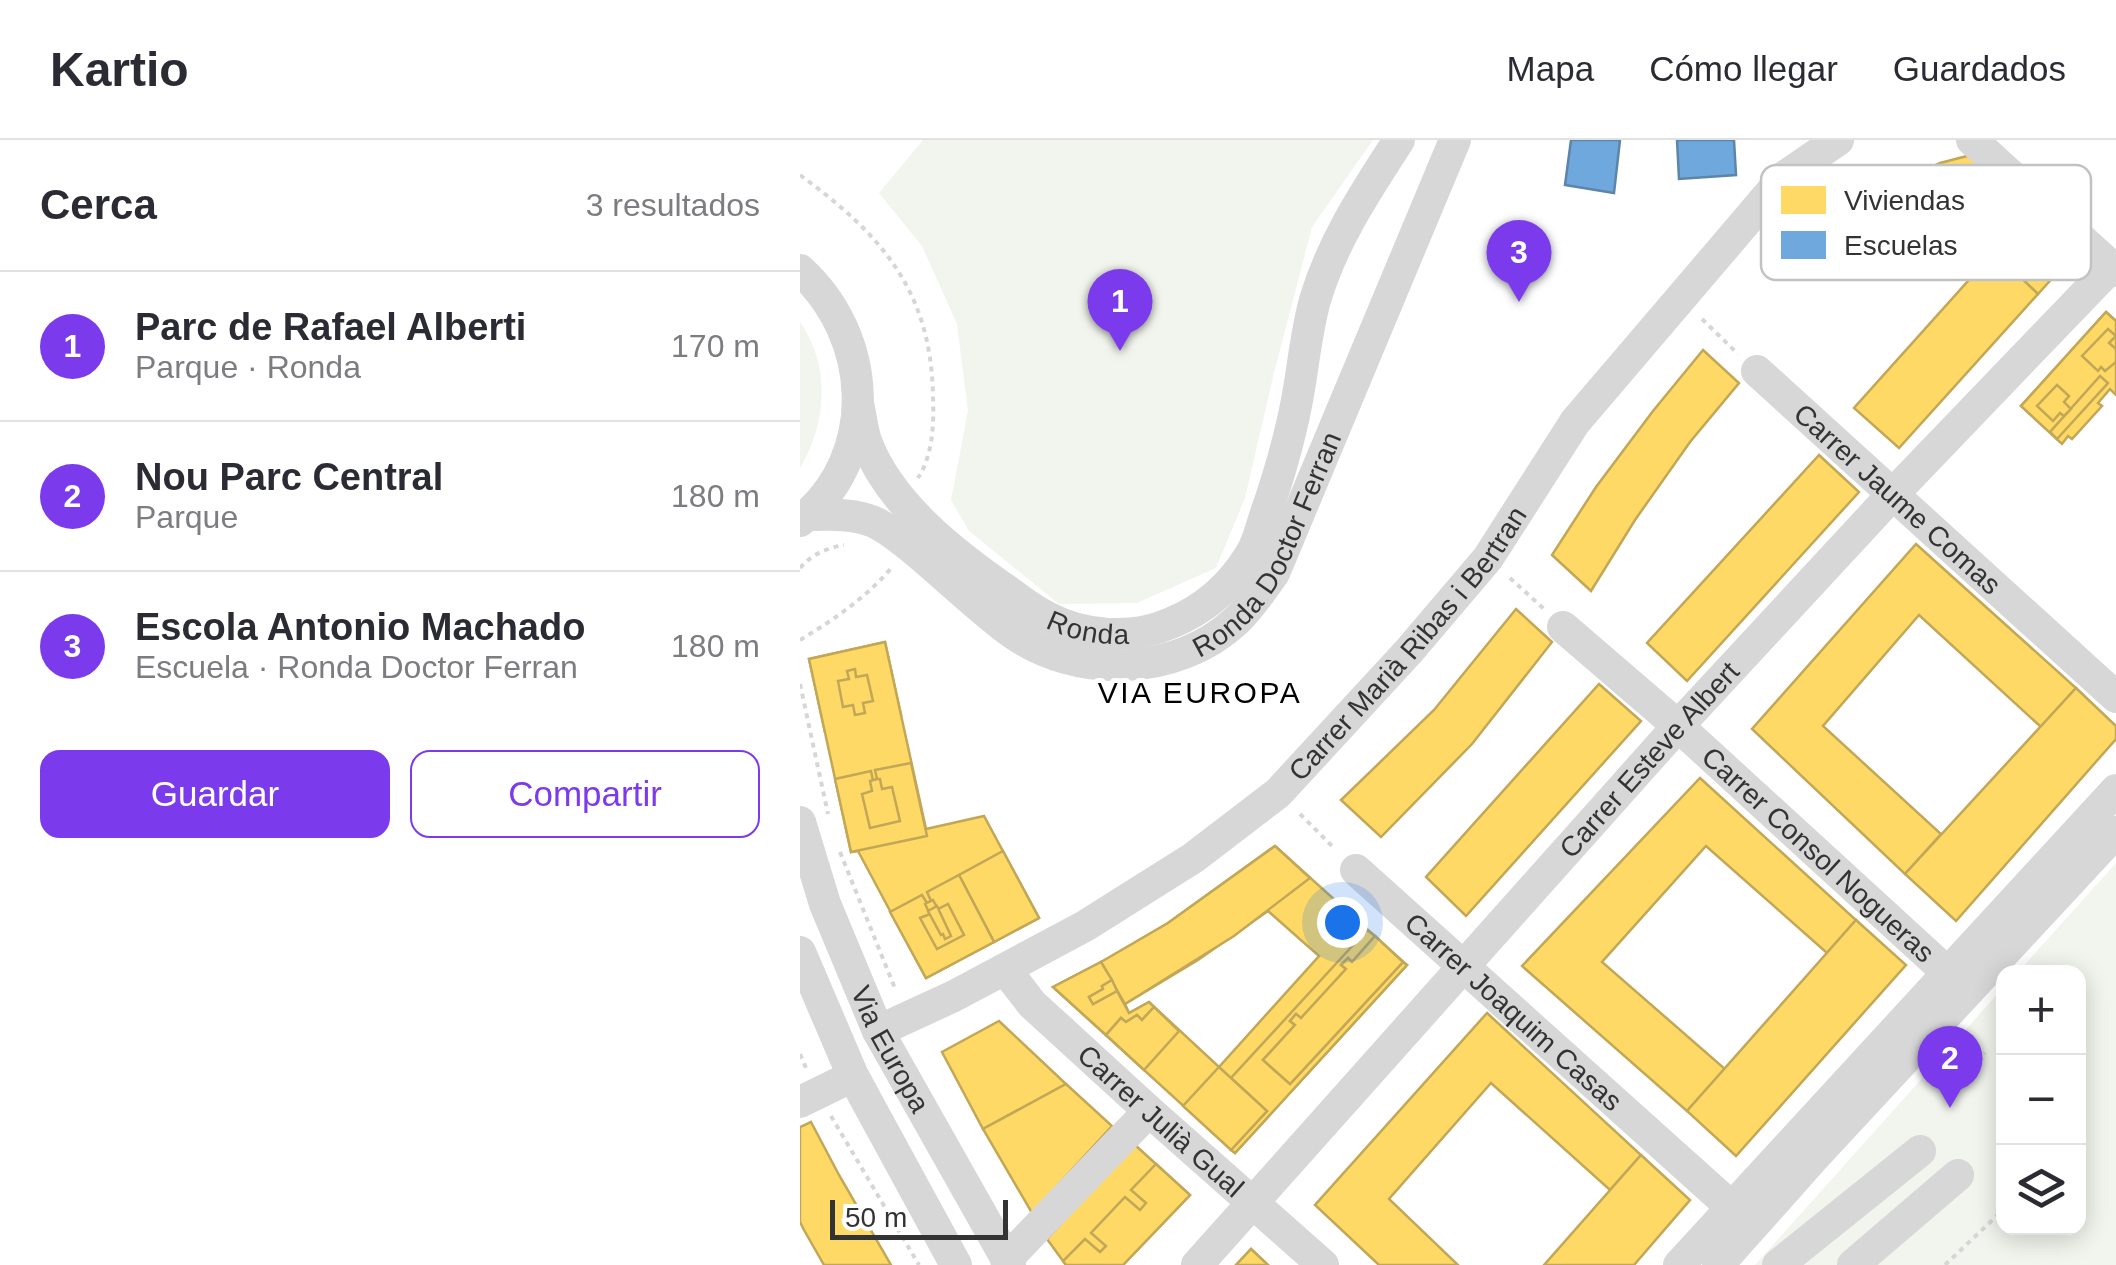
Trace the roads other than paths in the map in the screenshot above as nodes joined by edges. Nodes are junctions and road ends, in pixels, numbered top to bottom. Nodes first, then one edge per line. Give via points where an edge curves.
1 (1400, 140) edge
2 (1455, 140) edge
3 (1838, 140) edge
4 (1972, 140) edge
5 (1802, 165) edge
6 (2000, 165) edge
7 (1761, 204) edge
8 (2091, 248) edge
9 (2114, 269) edge
10 (800, 270) edge
11 (1757, 371) road end
12 (858, 404) junction
13 (1893, 494) junction
14 (804, 518) edge
15 (1564, 627) road end
16 (2116, 698) edge
17 (1678, 726) junction
18 (2116, 790) edge
19 (816, 823) edge
20 (2116, 832) edge
21 (1356, 870) road end
22 (800, 952) edge
23 (1463, 966) junction
24 (1005, 969) junction
25 (1958, 982) junction
26 (878, 1031) junction
27 (853, 1076) junction
28 (803, 1086) edge
29 (1148, 1111) junction
30 (1920, 1151) dead end
31 (1958, 1174) dead end
32 (1254, 1203) junction
33 (1742, 1217) junction
34 (1008, 1263) edge
35 (1724, 1263) edge
36 (956, 1265) edge
37 (1197, 1265) edge
38 (1323, 1265) edge
39 (1679, 1265) edge
40 (1778, 1265) edge
41 (1854, 1265) edge

1 - 12 street, Ronda via 1348,218 1326,265 1279,476 1252,553 1189,616 1133,634 1102,634 1048,618 903,504 865,440
2 - 14 street, Ronda Doctor Ferran via 1286,550 1253,604 1208,641 1138,665 1077,662 1012,632 888,530 850,515
3 - 5 street, Carrer Marià Ribas i Bertran
4 - 6 street
7 - 24 street, Carrer Marià Ribas i Bertran via 1575,422 1488,558 1278,793 1194,858
8 - 9 street
9 - 13 street, Carrer Esteve Albert
10 - 12 street via 846,331
11 - 13 street, Carrer Jaume Comas
12 - 14 street via 844,464
13 - 16 street, Carrer Jaume Comas
13 - 17 street, Carrer Esteve Albert
15 - 17 street, Carrer Consol Nogueras
17 - 23 street, Carrer Esteve Albert
17 - 25 street, Carrer Consol Nogueras
18 - 25 street
19 - 26 street, Via Europa via 826,904
20 - 25 street
21 - 23 street, Carrer Joaquim Casas
22 - 27 street, Via Europa
23 - 32 street, Carrer Esteve Albert
23 - 33 street, Carrer Joaquim Casas
24 - 26 street, Carrer Marià Ribas i Bertran
24 - 29 street, Carrer Julià Gual via 1032,1004
25 - 33 street via 1814,1156
26 - 34 street, Via Europa
27 - 28 street
27 - 36 street, Via Europa
29 - 32 street, Carrer Julià Gual
29 - 34 street
30 - 40 street
31 - 41 street
32 - 37 street, Carrer Esteve Albert
32 - 38 street, Carrer Julià Gual
33 - 35 street
33 - 39 street

